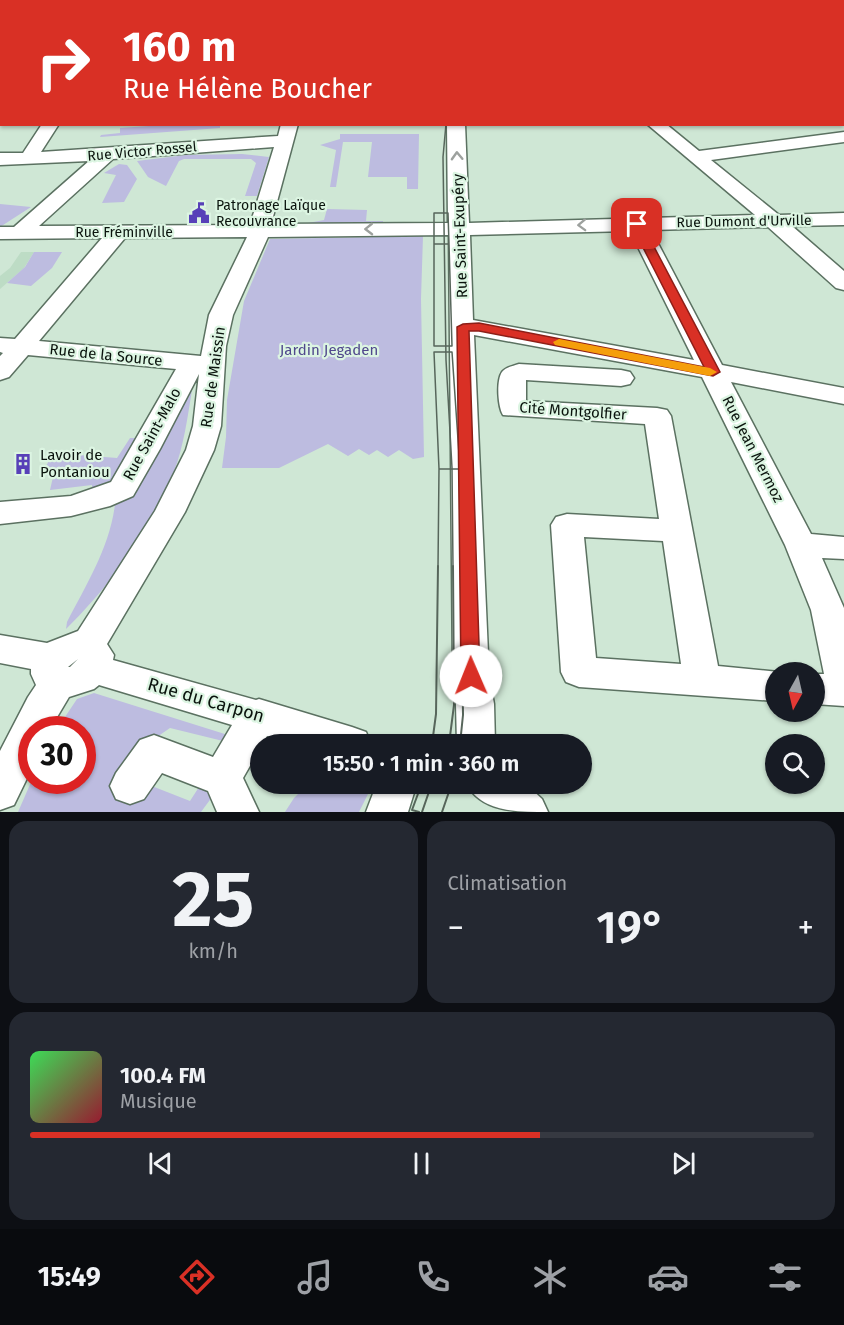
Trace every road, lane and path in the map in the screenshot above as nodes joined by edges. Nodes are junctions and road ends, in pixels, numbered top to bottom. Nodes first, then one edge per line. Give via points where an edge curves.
1 (50, 126) edge
2 (456, 126) edge
3 (657, 126) edge
4 (287, 133) edge
5 (844, 137) edge
6 (108, 154) junction
7 (695, 157) junction
8 (28, 158) junction
9 (2, 162) edge
10 (844, 219) edge
11 (773, 220) junction
12 (637, 224) junction
13 (428, 228) joint
14 (460, 229) junction
15 (258, 231) junction
16 (119, 232) junction
17 (10, 233) edge
18 (844, 283) edge
19 (463, 327) junction
20 (11, 346) edge
21 (202, 364) junction
22 (0, 372) edge
23 (713, 372) junction
24 (621, 378) dead end
25 (844, 396) edge
26 (0, 513) edge
27 (677, 531) junction
28 (801, 545) junction
29 (844, 548) edge
30 (0, 649) edge
31 (73, 663) junction
32 (702, 680) junction
33 (844, 684) edge
34 (765, 685) edge
35 (825, 690) edge
36 (844, 691) edge
37 (259, 715) junction
38 (320, 734) edge
39 (476, 734) edge
40 (130, 786) dead end
41 (0, 792) edge
42 (394, 794) edge
43 (507, 794) edge
44 (230, 795) edge
45 (387, 812) edge
46 (527, 812) edge

1 - 8 street
14 -> 2 street, Rue Saint-Exupéry
3 - 7 street
4 - 6 street, Rue Victor Rossel
4 - 15 street, Rue de Maissin
5 - 7 street
6 - 8 street, Rue Victor Rossel
6 - 17 street
7 - 11 street
8 - 9 street, Rue Victor Rossel
10 - 11 street, Rue Dumont d'Urville
11 - 12 street, Rue Dumont d'Urville
11 - 18 street
12 -> 14 street, Rue Dumont d'Urville
12 - 23 street, Rue Jean Mermoz
13 - 14 street, Rue Dumont d'Urville
13 -> 15 street, Rue Fréminville
14 - 19 street, Rue Saint-Exupéry
15 - 16 street, Rue Fréminville
15 - 21 street, Rue de Maissin via 221,315 214,346
16 - 17 street, Rue Fréminville
16 - 20 street
19 - 23 street
19 - 39 street, Rue Saint-Exupéry
20 - 21 street, Rue de la Source
20 - 22 street
21 - 26 street, Rue Saint-Malo via 122,489 71,506
21 - 31 street, Rue de Maissin via 207,426 191,473 101,626
23 - 25 street
23 - 28 street, Rue Jean Mermoz
24 - 27 street, Cité Montgolfier via 519,372 513,375 513,410 657,416
27 - 32 street, Cité Montgolfier
27 - 32 street via 567,525 579,672
28 - 29 street
28 - 33 street, Rue Jean Mermoz via 828,610
30 - 31 street, Rue du Carpon
31 - 37 street, Rue du Carpon
31 - 41 street, Rue de Maissin via 41,708
32 - 34 street
35 - 36 street
37 - 38 street, Rue du Carpon
37 - 44 street
40 - 44 street via 154,752
42 - 45 street
43 - 46 street

